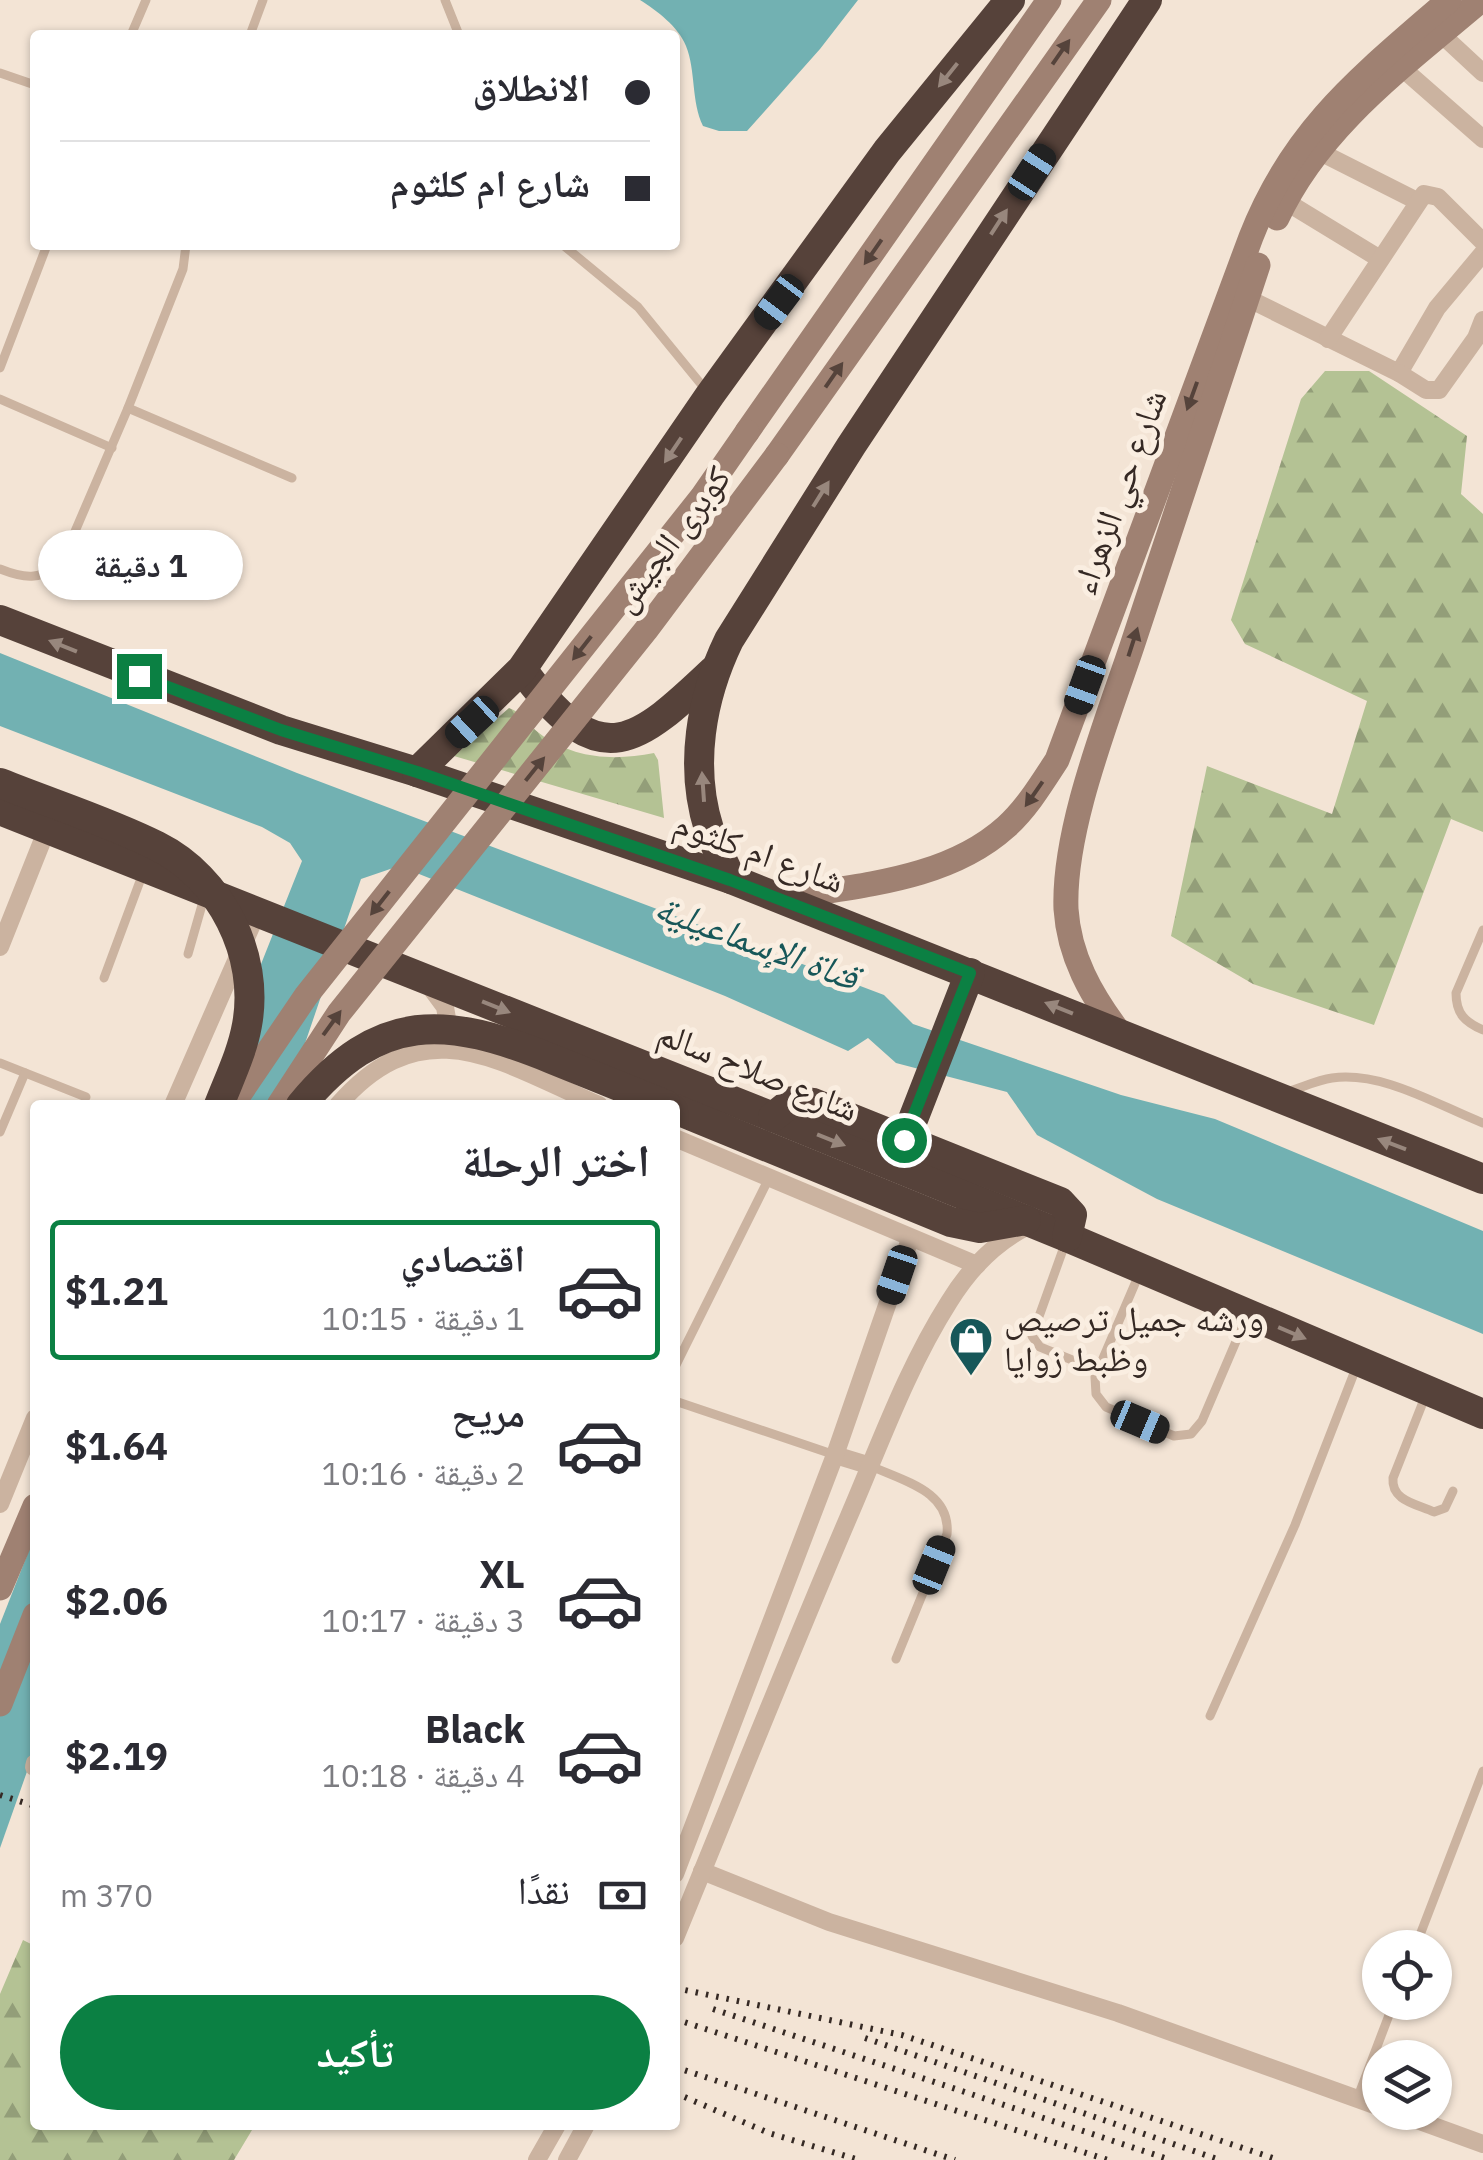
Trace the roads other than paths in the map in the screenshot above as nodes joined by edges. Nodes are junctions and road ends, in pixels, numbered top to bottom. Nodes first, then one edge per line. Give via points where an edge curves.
1 (146, 0) edge
2 (264, 0) edge
3 (445, 0) edge
4 (1010, 0) edge
5 (1049, 0) edge
6 (1098, 0) edge
7 (1147, 0) edge
8 (1449, 0) edge
9 (1481, 0) edge
10 (133, 30) edge
11 (252, 30) edge
12 (457, 30) edge
13 (1441, 34) junction
14 (1402, 68) junction
15 (0, 73) edge
16 (1483, 73) edge
17 (30, 84) edge
18 (1483, 139) edge
19 (1318, 152) junction
20 (1285, 201) junction
21 (1417, 202) junction
22 (1483, 242) edge
23 (45, 250) edge
24 (185, 250) edge
25 (569, 250) edge
26 (1483, 253) edge
27 (1380, 259) junction
28 (1247, 298) junction
29 (1483, 320) edge
30 (0, 333) edge
31 (12, 338) junction
32 (1328, 338) junction
33 (0, 368) edge
34 (1399, 373) junction
35 (710, 395) junction
36 (0, 399) edge
37 (128, 408) junction
38 (112, 448) junction
39 (292, 478) dead end
40 (0, 569) edge
41 (0, 620) edge
42 (522, 669) junction
43 (714, 670) junction
44 (1058, 760) junction
45 (417, 772) junction
46 (1090, 772) junction
47 (0, 783) edge
48 (0, 810) edge
49 (47, 829) junction
50 (145, 868) junction
51 (730, 880) junction
52 (206, 892) junction
53 (781, 899) junction
54 (258, 913) junction
55 (1483, 930) edge
56 (1480, 945) edge
57 (0, 947) edge
58 (188, 954) dead end
59 (970, 973) junction
60 (416, 976) junction
61 (104, 978) dead end
62 (1483, 1030) edge
63 (1119, 1032) junction
64 (448, 1047) junction
65 (0, 1063) edge
66 (25, 1073) junction
67 (86, 1096) dead end
68 (1272, 1097) junction
69 (174, 1100) edge
70 (222, 1100) edge
71 (235, 1100) edge
72 (282, 1100) edge
73 (305, 1100) edge
74 (343, 1100) edge
75 (587, 1100) edge
76 (654, 1100) edge
77 (680, 1111) edge
78 (773, 1116) junction
79 (1483, 1124) edge
80 (909, 1128) junction
81 (0, 1132) edge
82 (680, 1140) edge
83 (769, 1178) junction
84 (1483, 1179) edge
85 (1030, 1222) junction
86 (1068, 1237) junction
87 (910, 1239) junction
88 (977, 1264) junction
89 (1142, 1269) junction
90 (1248, 1314) junction
91 (680, 1357) edge
92 (1358, 1361) junction
93 (1098, 1370) junction
94 (1428, 1390) junction
95 (680, 1403) edge
96 (1483, 1414) edge
97 (30, 1430) edge
98 (835, 1454) junction
99 (870, 1466) junction
100 (1453, 1491) dead end
101 (0, 1504) edge
102 (30, 1518) edge
103 (0, 1588) edge
104 (30, 1629) edge
105 (896, 1660) dead end
106 (0, 1704) edge
107 (1210, 1716) dead end
108 (1483, 1771) edge
109 (714, 1774) junction
110 (738, 1783) junction
111 (680, 1861) edge
112 (702, 1871) junction
113 (680, 1926) edge
114 (1422, 1930) edge
115 (1387, 2020) edge
116 (1357, 2099) junction
117 (1362, 2101) edge
118 (554, 2130) edge
119 (583, 2130) edge
120 (1444, 2130) edge
121 (1483, 2144) edge
122 (537, 2160) edge
123 (568, 2160) edge

1 - 10 lane
2 - 11 lane
3 - 12 lane
4 -> 35 highway via 886,151
5 -> 71 main road, كوبرى الجيش, bridge via 702,497 306,996
72 -> 6 main road, كوبرى الجيش, bridge via 339,1013 778,455
43 -> 7 highway via 851,446
8 -> 44 main road, شارع حي الزهراء via 1340,97 1272,188
9 - 13 main road, شارع حي الزهراء
13 - 14 main road, شارع حي الزهراء
13 - 16 street
14 - 18 street
14 - 19 main road, شارع حي الزهراء
15 - 17 lane
19 - 20 main road, شارع حي الزهراء
19 - 21 street
20 - 27 street
20 - 28 main road, شارع حي الزهراء
21 - 22 street via 1434,194
21 - 27 street
23 - 31 lane
24 - 37 lane
25 - 35 lane via 638,307
26 - 34 street via 1437,308
27 - 32 street
28 - 32 street
46 -> 28 main road, شارع حي الزهراء
29 - 34 street via 1438,390
30 - 31 lane
31 - 33 lane
32 - 34 street
35 -> 42 highway
36 - 38 lane
37 - 38 lane
37 - 39 lane
38 - 40 lane via 61,564 44,576 22,578
45 -> 41 highway, شارع ام كلثوم via 238,715
42 - 43 highway via 576,727 620,738 652,726
42 - 45 highway
51 -> 43 highway via 710,830 702,779 701,726
44 - 46 main road
44 -> 53 main road, شارع حي الزهراء via 1008,826 962,858
45 - 51 highway, شارع ام كلثوم
46 - 63 main road, شارع حي الزهراء via 1066,910 1082,976
47 - 70 highway, bridge via 159,847 214,894 238,934 249,980 246,1026
48 - 49 highway, شارع صلاح سالم
49 - 50 highway, شارع صلاح سالم
49 - 57 street
50 - 52 highway, شارع صلاح سالم
50 - 61 lane
51 - 53 highway, شارع ام كلثوم
52 - 54 highway, شارع صلاح سالم
52 - 58 lane
53 - 59 highway, شارع ام كلثوم
54 - 60 highway, شارع صلاح سالم
54 - 69 street
55 - 56 lane
56 - 62 lane via 1456,1002 1462,1017
63 -> 59 highway, شارع ام كلثوم
59 - 80 highway
60 - 64 street via 446,1007
60 -> 78 highway, شارع صلاح سالم
63 - 68 highway, شارع ام كلثوم
64 - 74 street via 412,1052 383,1066
64 - 75 street via 481,1054
65 - 66 lane
66 - 67 lane
66 - 81 lane
68 - 79 lane via 1352,1077 1378,1081
84 -> 68 highway, شارع ام كلثوم
73 - 76 highway, bridge via 328,1072 370,1044 442,1027 508,1041
77 - 85 highway via 951,1222 980,1228
78 - 80 highway via 793,1101 806,1101
78 -> 85 highway, شارع صلاح سالم
80 - 86 highway via 1066,1204 1072,1215
82 - 83 street
83 - 87 street
83 - 91 lane
85 - 86 highway, شارع صلاح سالم
85 - 88 street
86 - 89 highway, شارع صلاح سالم
86 - 93 lane via 1032,1336 1040,1347
87 - 88 street
87 - 98 street
88 - 99 street via 933,1329
89 - 90 highway, شارع صلاح سالم
89 - 93 lane
90 -> 92 highway, شارع صلاح سالم
90 - 93 lane via 1191,1434 1174,1436 1106,1407 1096,1394
92 - 94 highway, شارع صلاح سالم
92 - 107 lane
94 - 96 highway, شارع صلاح سالم
94 - 100 lane via 1392,1489 1438,1512
95 - 98 lane
97 - 101 street
98 - 99 street
98 - 109 street
99 - 105 lane via 936,1497 948,1520
99 - 110 street
102 - 103 main road
104 - 106 main road
108 - 114 lane
109 - 110 street
109 - 111 street
110 - 112 street
112 - 113 street
112 - 116 street via 829,1922 1118,2013
115 - 116 lane
116 - 117 street
118 - 122 street
119 - 123 street
120 - 121 street

